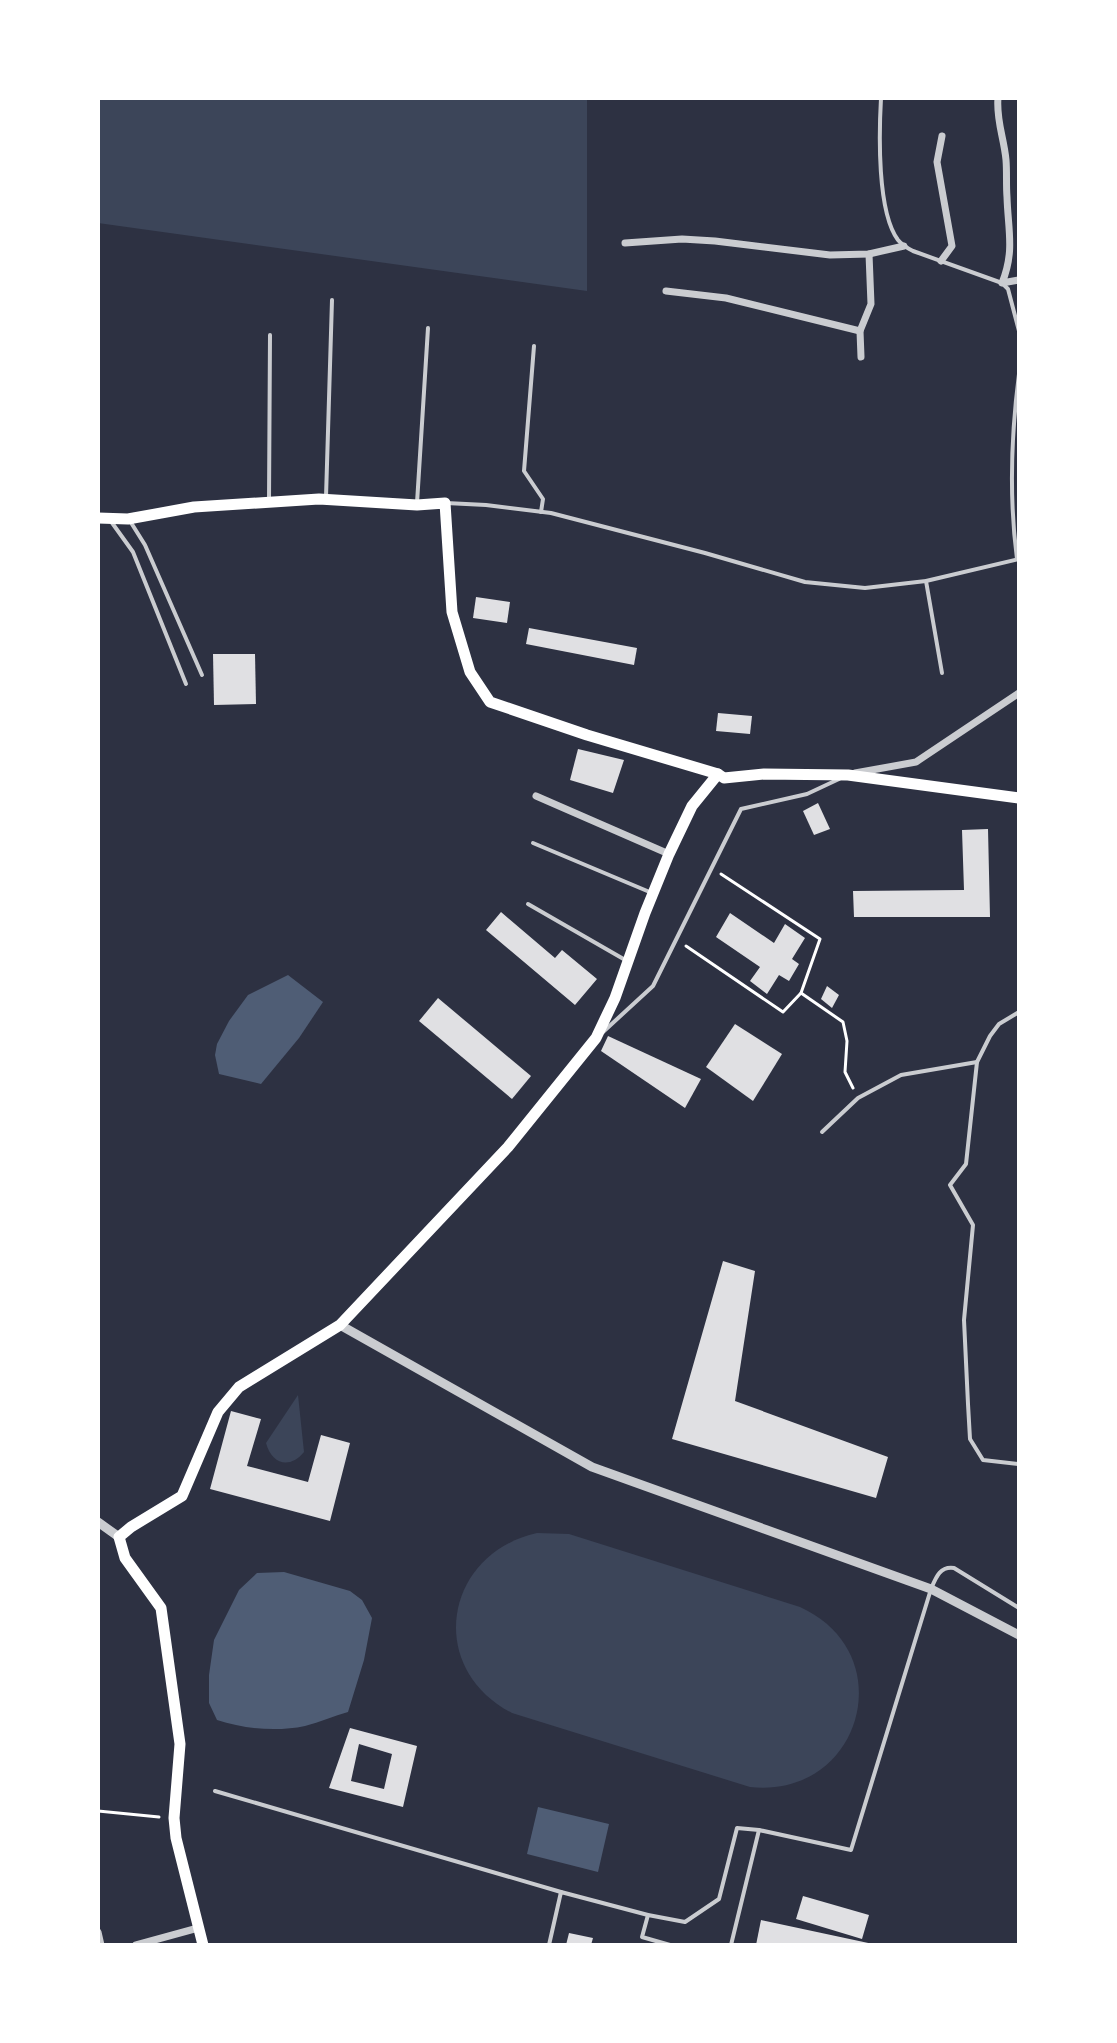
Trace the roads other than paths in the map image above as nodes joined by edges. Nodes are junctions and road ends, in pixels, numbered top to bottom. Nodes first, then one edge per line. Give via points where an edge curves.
1 (881, 98) edge
2 (998, 98) edge
3 (942, 136) dead end
4 (625, 243) dead end
5 (904, 246) junction
6 (869, 254) junction
7 (941, 261) junction
8 (1019, 280) edge
9 (1002, 283) junction
10 (666, 291) dead end
11 (332, 300) dead end
12 (428, 328) dead end
13 (860, 331) junction
14 (1019, 331) edge
15 (270, 335) dead end
16 (534, 346) dead end
17 (861, 357) dead end
18 (1019, 374) edge
19 (326, 499) junction
20 (269, 502) junction
21 (445, 503) junction
22 (417, 505) junction
23 (541, 512) junction
24 (103, 518) edge
25 (128, 519) junction
26 (1018, 559) edge
27 (926, 581) junction
28 (942, 673) dead end
29 (202, 675) dead end
30 (186, 684) dead end
31 (1019, 693) edge
32 (718, 774) junction
33 (848, 775) junction
34 (536, 796) dead end
35 (1019, 798) edge
36 (533, 843) dead end
37 (669, 854) junction
38 (653, 893) junction
39 (528, 904) dead end
40 (628, 962) junction
41 (1019, 1012) edge
42 (596, 1038) junction
43 (977, 1062) junction
44 (822, 1132) dead end
45 (340, 1325) junction
46 (1019, 1464) edge
47 (98, 1522) edge
48 (119, 1537) junction
49 (931, 1589) junction
50 (1019, 1608) edge
51 (1019, 1635) edge
52 (215, 1791) dead end
53 (759, 1830) junction
54 (561, 1892) junction
55 (648, 1915) junction
56 (198, 1928) junction
57 (98, 1932) edge
58 (101, 1945) edge
59 (136, 1945) edge
60 (203, 1945) edge
61 (549, 1945) edge
62 (670, 1945) edge
63 (731, 1945) edge

1 - 5 lane via 880,173 892,231
2 - 9 street via 1011,246
3 - 7 street via 937,162 952,246
4 - 6 street via 682,239 830,255
5 - 6 street
5 - 7 lane
6 - 13 street via 871,304
7 - 9 lane
8 - 9 street
9 - 14 lane
10 - 13 street via 726,298
11 - 19 lane
12 - 22 lane
13 - 17 street
15 - 20 lane
16 - 23 lane via 524,471 543,499
18 - 26 lane via 1012,457
19 - 20 main road
19 - 22 main road
20 - 25 main road via 194,507
21 - 22 main road
21 - 23 lane
21 - 32 main road via 452,612 470,672 490,702
23 - 27 lane via 805,582 865,588
24 - 25 main road
24 - 30 lane via 133,552
25 - 29 lane via 145,545
26 - 27 lane
27 - 28 lane
31 - 33 street via 916,762
32 - 33 main road
32 - 37 main road via 692,806
33 - 35 main road
33 - 42 lane via 807,794 741,809 653,986
34 - 37 street
36 - 38 lane
37 - 38 main road
38 - 40 main road
39 - 40 lane
40 - 42 main road
41 - 43 lane via 999,1024
42 - 45 main road via 508,1147
43 - 44 lane via 901,1075 858,1098
43 - 46 lane via 966,1164 950,1185 973,1225 964,1320 970,1439 983,1460
45 - 48 main road via 239,1387 218,1412 182,1496
45 - 49 street via 592,1467
47 - 48 street
48 - 56 main road via 125,1558 161,1608 180,1744 176,1838
49 - 50 lane via 938,1573 954,1568
49 - 51 street
49 - 53 lane via 851,1850
52 - 54 lane
53 - 55 lane via 737,1828 719,1899 685,1922
53 - 63 lane
54 - 55 lane
54 - 61 lane
55 - 62 lane via 642,1937
56 - 59 street
56 - 60 main road
57 - 58 street

